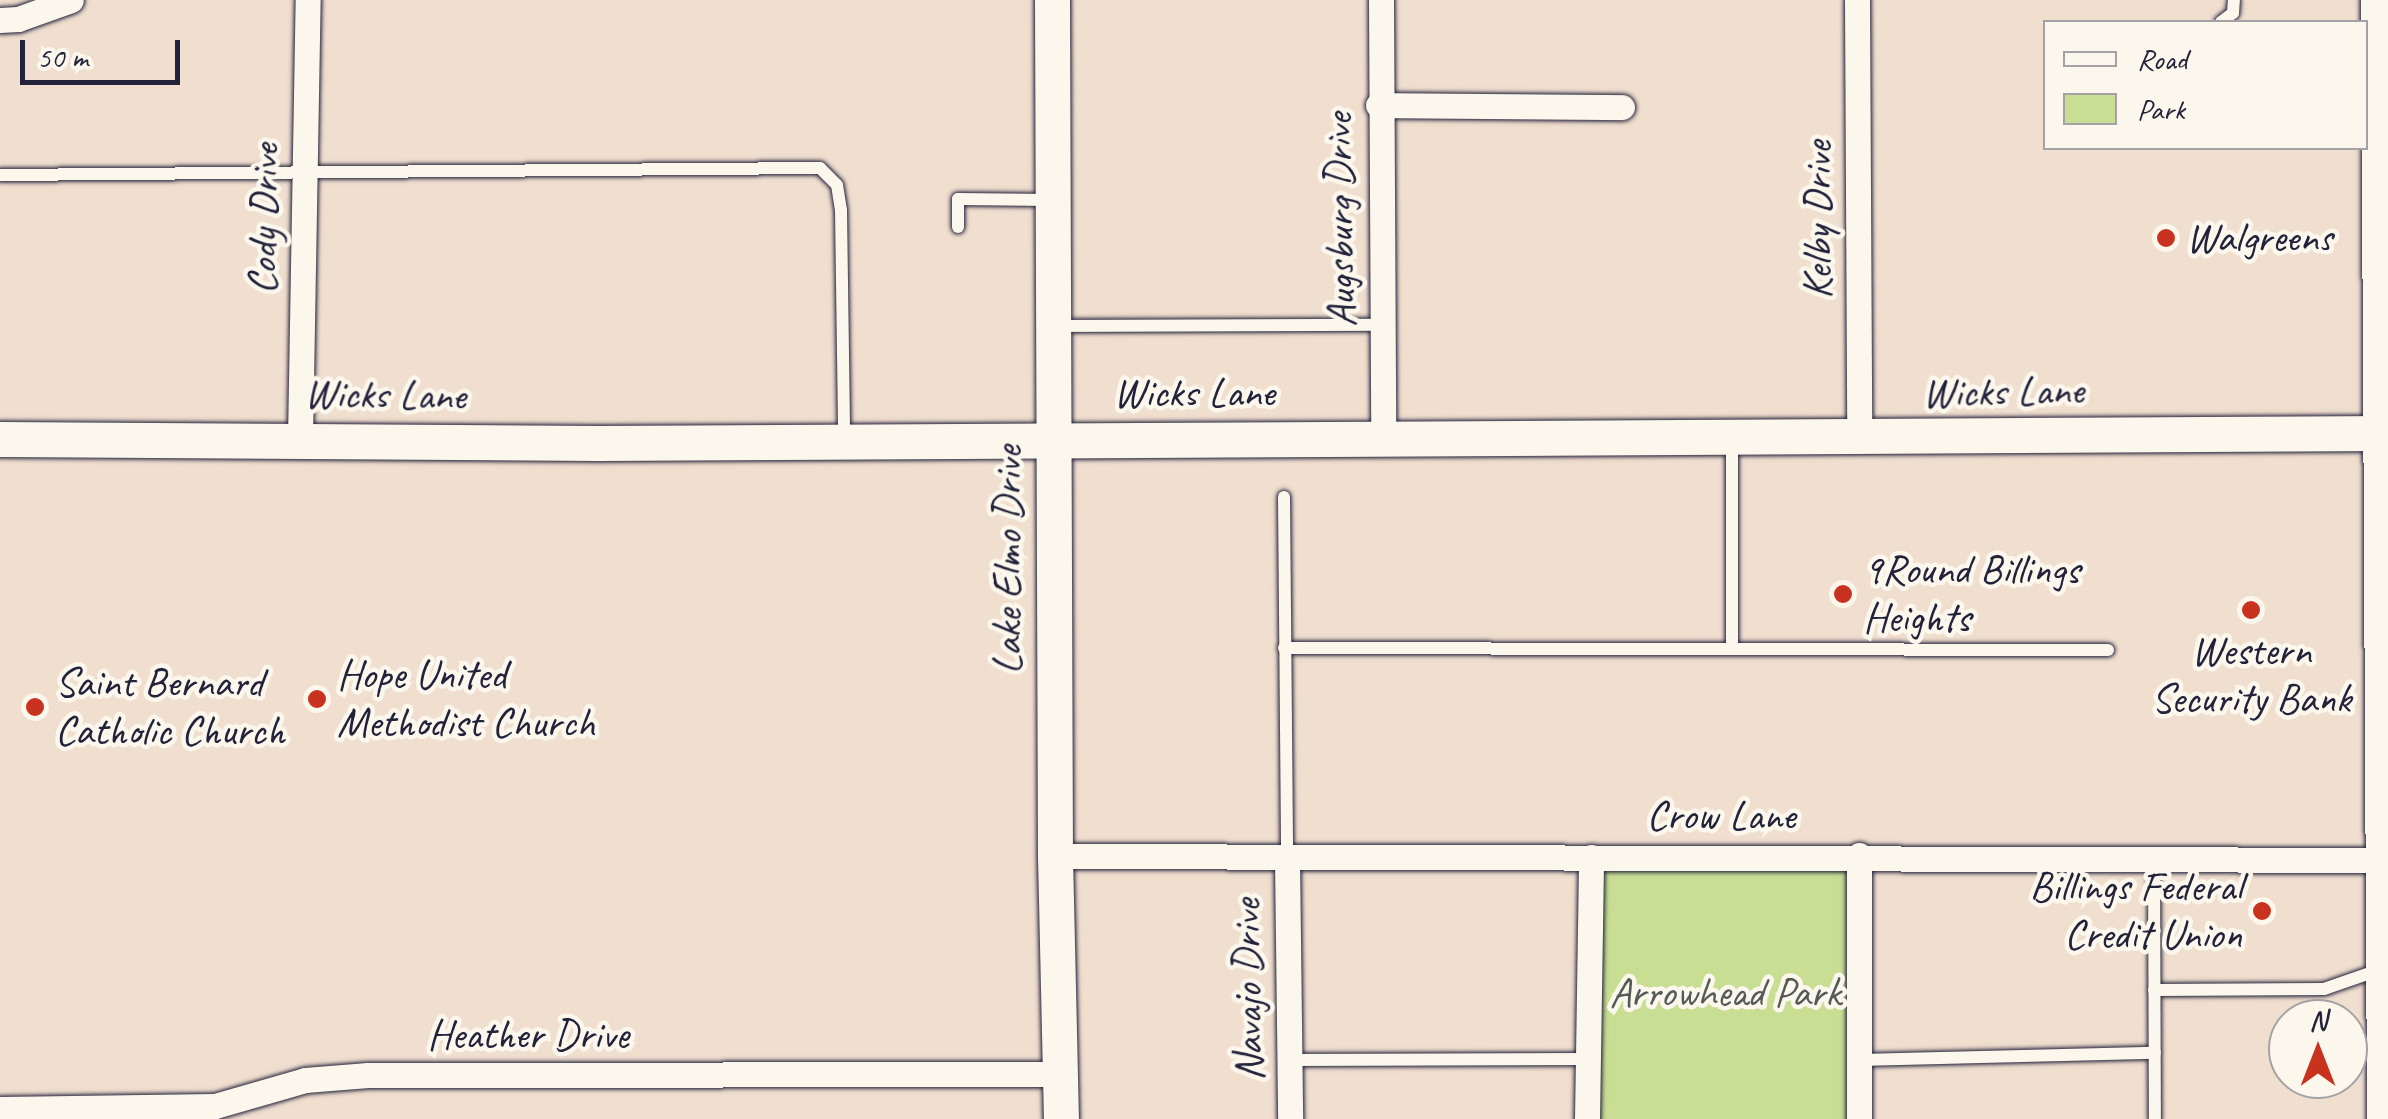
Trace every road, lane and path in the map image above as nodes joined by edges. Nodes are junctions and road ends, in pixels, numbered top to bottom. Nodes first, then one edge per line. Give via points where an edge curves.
1 (71, 0) edge
2 (308, 0) edge
3 (1052, 0) edge
4 (1380, 0) edge
5 (1857, 0) edge
6 (2381, 0) edge
7 (11, 13) edge
8 (1378, 104) junction
9 (1622, 107) dead end
10 (305, 174) junction
11 (0, 175) edge
12 (1052, 200) junction
13 (958, 228) dead end
14 (1382, 325) junction
15 (1052, 326) junction
16 (2386, 433) edge
17 (1052, 438) junction
18 (1732, 438) junction
19 (0, 439) edge
20 (300, 439) junction
21 (1384, 439) junction
22 (1859, 439) junction
23 (844, 440) junction
24 (1284, 497) dead end
25 (1284, 648) junction
26 (1732, 648) junction
27 (2108, 650) dead end
28 (1859, 855) junction
29 (1055, 856) junction
30 (2154, 856) junction
31 (1591, 857) junction
32 (1287, 859) junction
33 (2388, 860) edge
34 (2388, 968) edge
35 (2154, 990) junction
36 (2154, 1053) junction
37 (1588, 1059) junction
38 (1290, 1060) junction
39 (1859, 1060) junction
40 (1061, 1074) junction
41 (0, 1109) edge
42 (1061, 1119) edge
43 (1290, 1119) edge
44 (1587, 1119) edge
45 (1859, 1119) edge
46 (2155, 1119) edge
47 (2387, 1119) edge

1 - 7 street
2 - 10 street, Cody Drive
3 - 12 main road, Lake Elmo Drive
4 - 8 street, Augsburg Drive
5 - 22 street, Kelby Drive
6 - 16 main road
8 - 9 street
8 - 14 street, Augsburg Drive
10 - 11 lane
10 - 20 street, Cody Drive
10 - 23 lane via 820,168 836,185 841,210
12 - 13 lane via 958,199
12 - 15 main road, Lake Elmo Drive
14 - 15 lane
14 - 21 street, Augsburg Drive
15 - 17 main road, Lake Elmo Drive
16 - 22 main road, Wicks Lane
16 - 33 main road
17 - 21 main road, Wicks Lane
17 - 23 main road, Wicks Lane
17 - 29 main road, Lake Elmo Drive
18 - 21 main road, Wicks Lane
18 - 22 main road, Wicks Lane
18 - 26 lane
19 - 20 main road, Wicks Lane
20 - 23 main road, Wicks Lane
24 - 25 lane
25 - 26 lane
25 - 32 lane
26 - 27 lane
28 - 30 street, Crow Lane
28 - 31 street, Crow Lane
28 - 39 street
29 - 32 street, Crow Lane
29 - 40 main road, Lake Elmo Drive
30 - 33 street, Crow Lane
30 - 35 lane
31 - 32 street, Crow Lane
31 - 37 street
32 - 38 street, Navajo Drive
33 - 34 main road
34 - 35 lane via 2324,989
34 - 47 main road
35 - 36 lane
36 - 39 lane
36 - 46 lane
37 - 38 lane
37 - 44 street
38 - 43 street, Navajo Drive
39 - 45 street
40 - 41 street, Heather Drive via 368,1075 305,1080 215,1106
40 - 42 main road, Lake Elmo Drive

